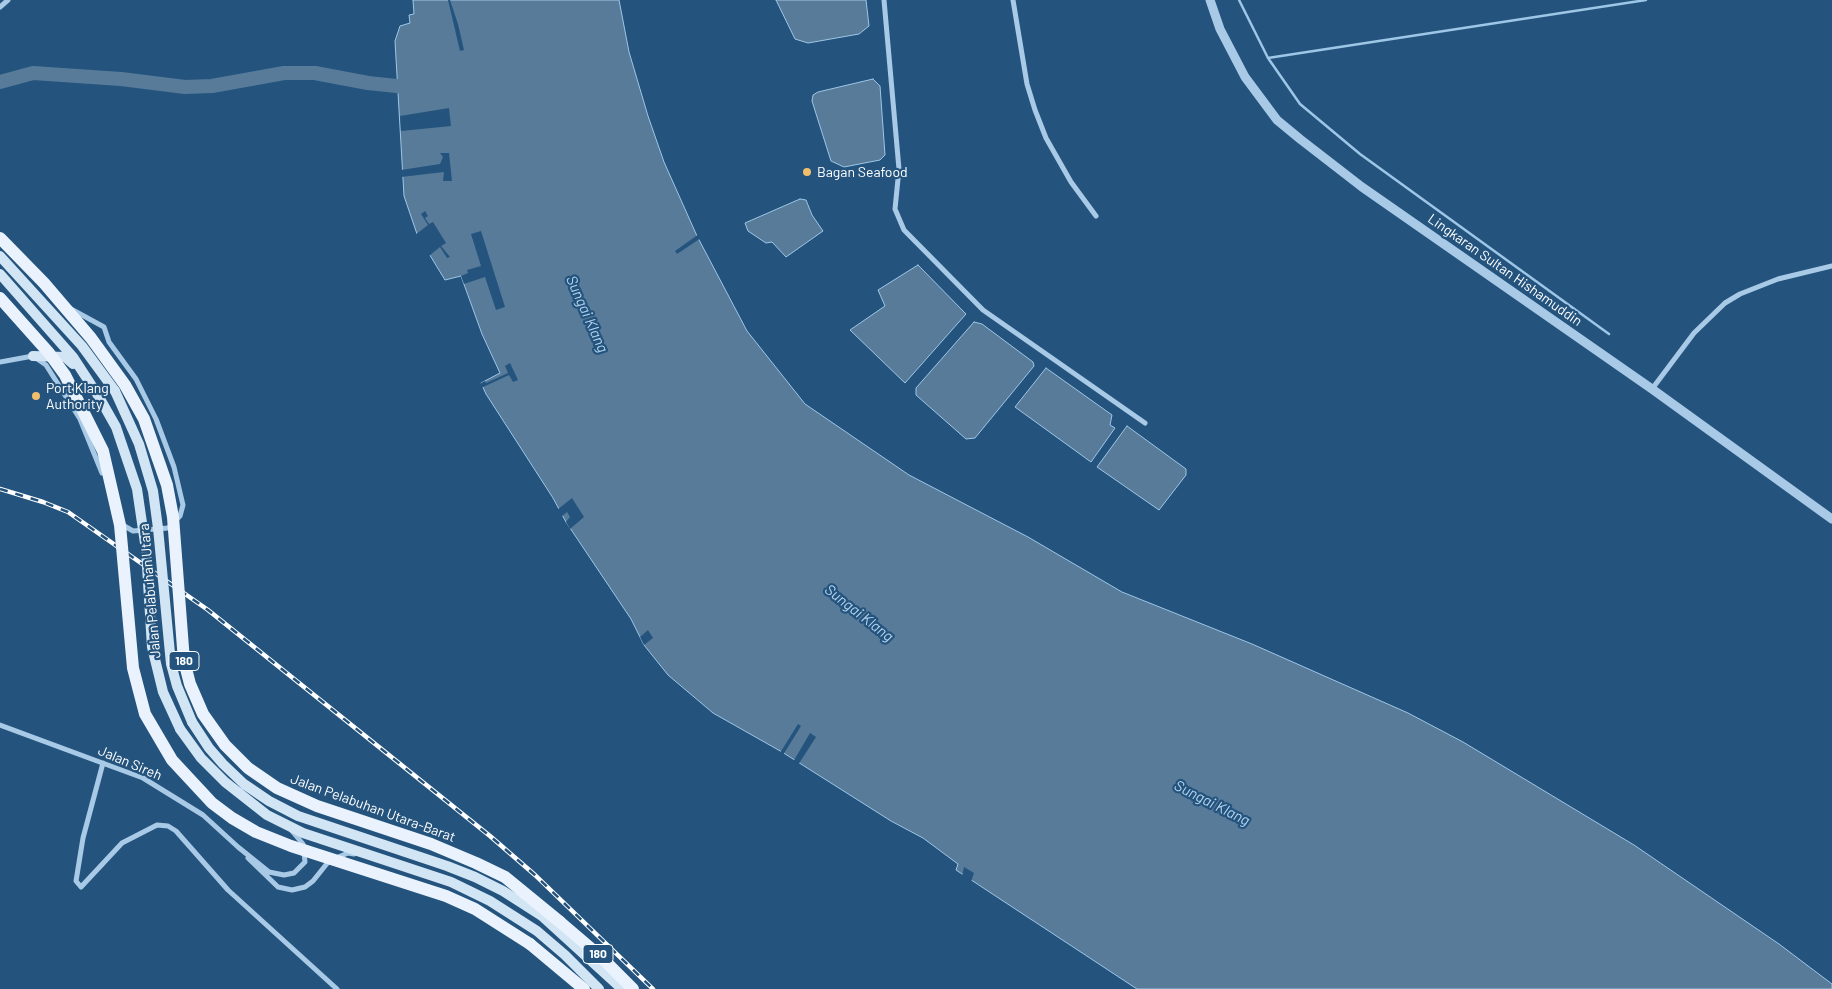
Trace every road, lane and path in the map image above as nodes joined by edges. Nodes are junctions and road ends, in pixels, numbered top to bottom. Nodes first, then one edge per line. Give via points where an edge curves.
1 (8, 0) edge
2 (884, 0) edge
3 (1013, 0) edge
4 (1210, 0) edge
5 (0, 7) edge
6 (1096, 216) dead end
7 (0, 238) edge
8 (0, 256) edge
9 (1832, 266) edge
10 (0, 274) edge
11 (36, 295) junction
12 (0, 298) edge
13 (33, 356) junction
14 (0, 362) edge
15 (87, 379) junction
16 (1652, 389) junction
17 (1145, 423) dead end
18 (1832, 519) edge
19 (0, 725) edge
20 (103, 763) junction
21 (287, 826) junction
22 (238, 847) junction
23 (377, 856) junction
24 (337, 989) edge
25 (584, 989) edge
26 (599, 989) edge
27 (622, 989) edge
28 (633, 989) edge

1 - 5 street
2 - 17 street via 898,169 895,209 904,230 983,310
3 - 6 street via 1027,84 1042,128 1071,182
4 - 16 street, Lingkaran Sultan Hishamuddin via 1220,29 1245,77 1277,120 1362,187
7 - 28 main road, Jalan Pelabuhan Utara-Barat / 180, bridge via 91,338 126,385 144,419 167,485 184,660 203,714 225,745 248,768 277,788 317,806 431,844 505,877
8 - 11 main road, Jalan Pelabuhan Utara
9 - 16 street via 1778,279 1725,303 1694,333
10 - 15 main road, Jalan Pelabuhan Utara via 73,357
11 - 13 street via 83,314 104,327 109,342 136,379 156,419 183,505 180,516 168,528 133,531 114,519 102,471 80,418 46,366
11 - 27 main road, Jalan Pelabuhan Utara, bridge via 82,346 115,391 139,444 153,491 171,664 192,722 209,748 244,784 298,816 447,866 496,887 542,916
12 - 25 main road, 180, bridge via 65,375 104,451 120,525 133,668 145,714 172,760 212,804 256,832 476,909 530,944
13 - 14 street
13 - 15 main road via 65,357
15 - 21 main road, Jalan Pelabuhan Utara, bridge via 116,427 137,489 146,550 152,647 163,692 180,729 201,758 249,803
16 - 18 street, Lingkaran Sultan Hishamuddin
19 - 20 street, Jalan Sireh
20 - 22 street, Jalan Sireh via 143,778 187,803
20 - 24 street via 83,838 76,881 81,887 122,843 157,825 168,826 228,890
21 - 22 street via 303,844 305,856 302,867 294,873 269,872
21 - 23 main road, Jalan Pelabuhan Utara
22 - 23 street via 278,887 292,890 305,887 329,861 348,853
23 - 26 main road, Jalan Pelabuhan Utara via 451,882 490,901 537,931

